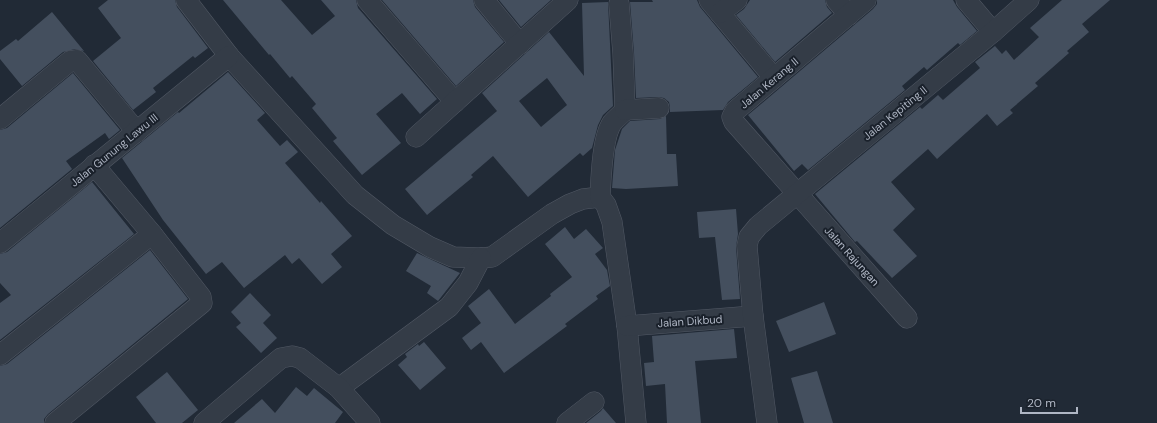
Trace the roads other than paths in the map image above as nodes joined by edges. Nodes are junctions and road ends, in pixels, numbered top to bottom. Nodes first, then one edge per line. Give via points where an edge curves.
1 (186, 0) edge
2 (367, 0) edge
3 (484, 0) edge
4 (568, 0) edge
5 (737, 0) edge
6 (836, 0) edge
7 (866, 0) edge
8 (966, 0) edge
9 (1029, 0) edge
10 (618, 4) dead end
11 (715, 7) edge
12 (849, 15) junction
13 (993, 32) junction
14 (520, 44) junction
15 (229, 56) junction
16 (774, 78) junction
17 (455, 102) junction
18 (659, 108) dead end
19 (625, 110) junction
20 (0, 119) edge
21 (137, 132) junction
22 (416, 137) dead end
23 (94, 165) junction
24 (796, 194) junction
25 (600, 197) junction
26 (152, 234) junction
27 (0, 243) edge
28 (481, 258) junction
29 (753, 316) junction
30 (907, 318) dead end
31 (627, 326) junction
32 (0, 354) edge
33 (339, 388) junction
34 (594, 402) dead end
35 (55, 423) edge
36 (204, 423) edge
37 (370, 423) edge
38 (567, 423) edge
39 (636, 423) edge
40 (766, 423) edge

1 - 15 street
2 - 17 street
3 - 14 street
4 - 14 street
5 - 11 street
6 - 12 street
7 - 12 street, Jalan Kerang II
8 - 13 street
9 - 13 street, Jalan Kepiting II
10 - 19 street
11 - 16 street
12 - 16 street, Jalan Kerang II
13 - 24 street, Jalan Kepiting II
14 - 17 street
15 - 21 street, Jalan Gunung Lawu III
15 - 28 street via 355,195 393,225 430,247 452,257
16 - 24 street, Jalan Kerang II via 735,111 732,117
17 - 22 street
18 - 19 street
19 - 25 street via 609,129 604,148
20 - 21 street via 70,61 77,60
21 - 23 street, Jalan Gunung Lawu III
23 - 26 street
23 - 27 street, Jalan Gunung Lawu III
24 - 29 street via 758,226 749,237 747,246
24 - 30 street, Jalan Rajungan
25 - 28 street via 570,204 492,257
25 - 31 street via 612,222
26 - 32 street
26 - 35 street via 201,296 202,303
28 - 33 street via 468,282 449,307
29 - 31 street, Jalan Dikbud
29 - 40 street
31 - 39 street
33 - 36 street via 300,358 281,358
33 - 37 street
34 - 38 street

